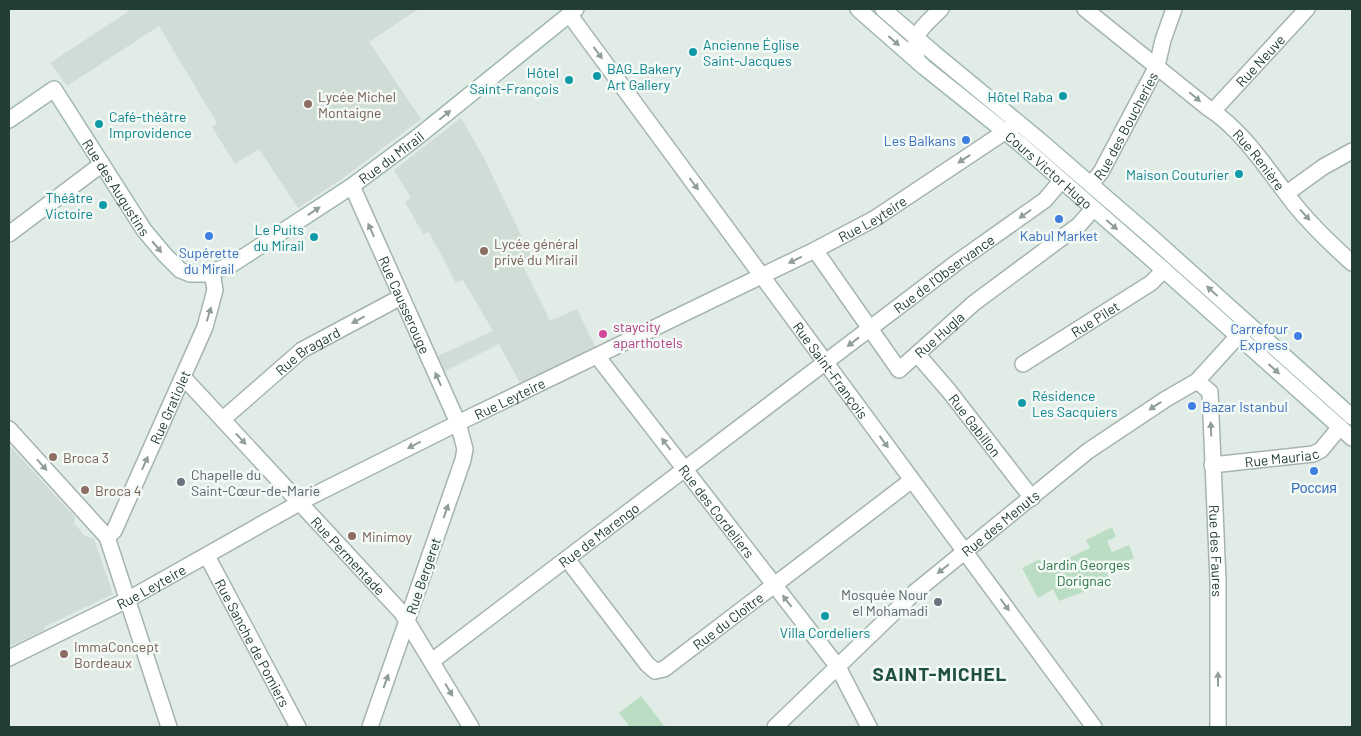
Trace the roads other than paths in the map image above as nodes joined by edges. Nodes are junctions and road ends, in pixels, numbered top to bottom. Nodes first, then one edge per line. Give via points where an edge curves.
1 (858, 9) edge
2 (882, 9) edge
3 (941, 9) edge
4 (1085, 9) edge
5 (1174, 9) edge
6 (1307, 9) edge
7 (572, 11) edge
8 (915, 38) junction
9 (918, 62) junction
10 (1157, 66) junction
11 (1213, 111) junction
12 (9, 120) edge
13 (1018, 123) junction
14 (1005, 132) junction
15 (1352, 151) edge
16 (102, 164) junction
17 (1060, 181) junction
18 (1090, 184) junction
19 (352, 186) junction
20 (1287, 193) junction
21 (1093, 209) junction
22 (9, 234) edge
23 (815, 250) junction
24 (1352, 263) edge
25 (1164, 270) junction
26 (212, 272) junction
27 (190, 274) joint
28 (762, 276) junction
29 (401, 298) junction
30 (1248, 324) junction
31 (870, 329) junction
32 (1238, 336) junction
33 (917, 354) junction
34 (597, 356) junction
35 (826, 363) junction
36 (1023, 364) dead end
37 (184, 378) junction
38 (1197, 381) junction
39 (766, 408) joint
40 (1352, 417) edge
41 (223, 420) junction
42 (458, 423) junction
43 (1340, 427) junction
44 (9, 429) edge
45 (1352, 438) edge
46 (1212, 465) junction
47 (685, 470) junction
48 (912, 480) junction
49 (1032, 498) junction
50 (300, 502) junction
51 (107, 537) junction
52 (965, 552) junction
53 (207, 556) junction
54 (567, 559) junction
55 (774, 584) junction
56 (127, 600) junction
57 (408, 622) junction
58 (9, 658) edge
59 (432, 661) junction
60 (838, 667) junction
61 (169, 727) edge
62 (298, 727) edge
63 (370, 727) edge
64 (471, 727) edge
65 (775, 727) edge
66 (869, 727) edge
67 (1094, 727) edge
68 (1218, 727) edge

1 -> 9 street, Cours Victor Hugo
2 - 8 street, Cours Victor Hugo
3 - 8 street
4 - 10 street, Rue Renière
5 - 10 street, Rue des Boucheries via 1162,40
6 - 11 street, Rue Neuve
19 -> 7 street, Rue du Mirail
7 -> 28 street, Rue Saint-François
8 - 9 street
8 - 13 street, Cours Victor Hugo
9 - 14 street, Cours Victor Hugo
10 -> 11 street, Rue Renière
10 - 18 street, Rue des Boucheries via 1101,172
11 - 20 street, Rue Renière via 1246,142
12 - 16 street, Rue des Augustins via 54,89
13 - 14 street, Rue Leyteire
13 - 18 street, Cours Victor Hugo
14 - 17 street, Cours Victor Hugo
14 -> 23 street, Rue Leyteire via 874,219
15 - 20 street
16 - 22 street
16 -> 27 street, Rue des Augustins via 144,230 180,270
17 - 21 street, Cours Victor Hugo
17 -> 31 street, Rue de l'Observance via 1045,200 956,262
30 -> 18 street, Cours Victor Hugo
26 -> 19 street, Rue du Mirail via 231,265
29 -> 19 street, Rue Causserouge
20 -> 24 street, Rue Renière
21 -> 25 street, Cours Victor Hugo
21 - 33 street, Rue Hugla via 1079,225 974,303
23 -> 28 street, Rue Leyteire
23 - 31 street, Rue Hugla
25 - 32 street, Cours Victor Hugo
25 - 36 street, Rue Pilet via 1153,282
26 - 27 street, Rue du Mirail
37 -> 26 street, Rue Gratiolet via 213,302
28 - 34 street, Rue Leyteire
28 - 35 street, Rue Saint-François
29 -> 41 street, Rue Bragard via 302,350
42 -> 29 street, Rue Causserouge
30 - 32 street
30 - 40 street, Cours Victor Hugo
31 - 33 street, Rue Hugla via 899,370
31 -> 35 street, Rue de l'Observance
32 - 38 street, Rue des Menuts
32 -> 43 street, Cours Victor Hugo
33 - 49 street, Rue Gabillon
34 - 42 street, Rue Leyteire
47 -> 34 street, Rue des Cordeliers
35 - 39 street, Rue de l'Observance
35 -> 48 street, Rue Saint-François
37 - 41 street, Rue Permentade
51 -> 37 street, Rue Gratiolet via 114,531
46 -> 38 street, Rue des Faures via 1210,392
38 -> 49 street, Rue des Menuts via 1088,451
39 - 47 street, Rue de Marengo
41 -> 50 street, Rue Permentade
42 -> 50 street, Rue Leyteire
57 -> 42 street, Rue Bergeret via 463,460 465,449
43 - 45 street, Cours Victor Hugo
43 - 46 street, Rue Mauriac via 1321,450 1313,454
44 -> 51 street
68 -> 46 street, Rue des Faures via 1218,581
47 - 54 street, Rue de Marengo
47 - 55 street, Rue des Cordeliers
48 - 52 street, Rue Saint-François
48 - 55 street, Rue du Cloître
49 - 52 street, Rue des Menuts
50 - 53 street, Rue Leyteire
50 - 57 street, Rue Permentade
51 - 56 street
52 -> 60 street, Rue des Menuts via 915,592
52 -> 67 street, Rue Saint-François
53 - 56 street, Rue Leyteire
53 - 62 street, Rue Sanche de Pomiers
54 - 55 street, Rue du Cloître via 655,671 664,669
54 - 59 street, Rue de Marengo
60 -> 55 street, Rue des Cordeliers
56 - 58 street, Rue Leyteire
56 - 61 street
57 - 59 street, Rue Permentade
63 -> 57 street, Rue Bergeret
59 -> 64 street, Rue Permentade
60 - 65 street, Rue des Menuts
60 - 66 street, Rue des Cordeliers

